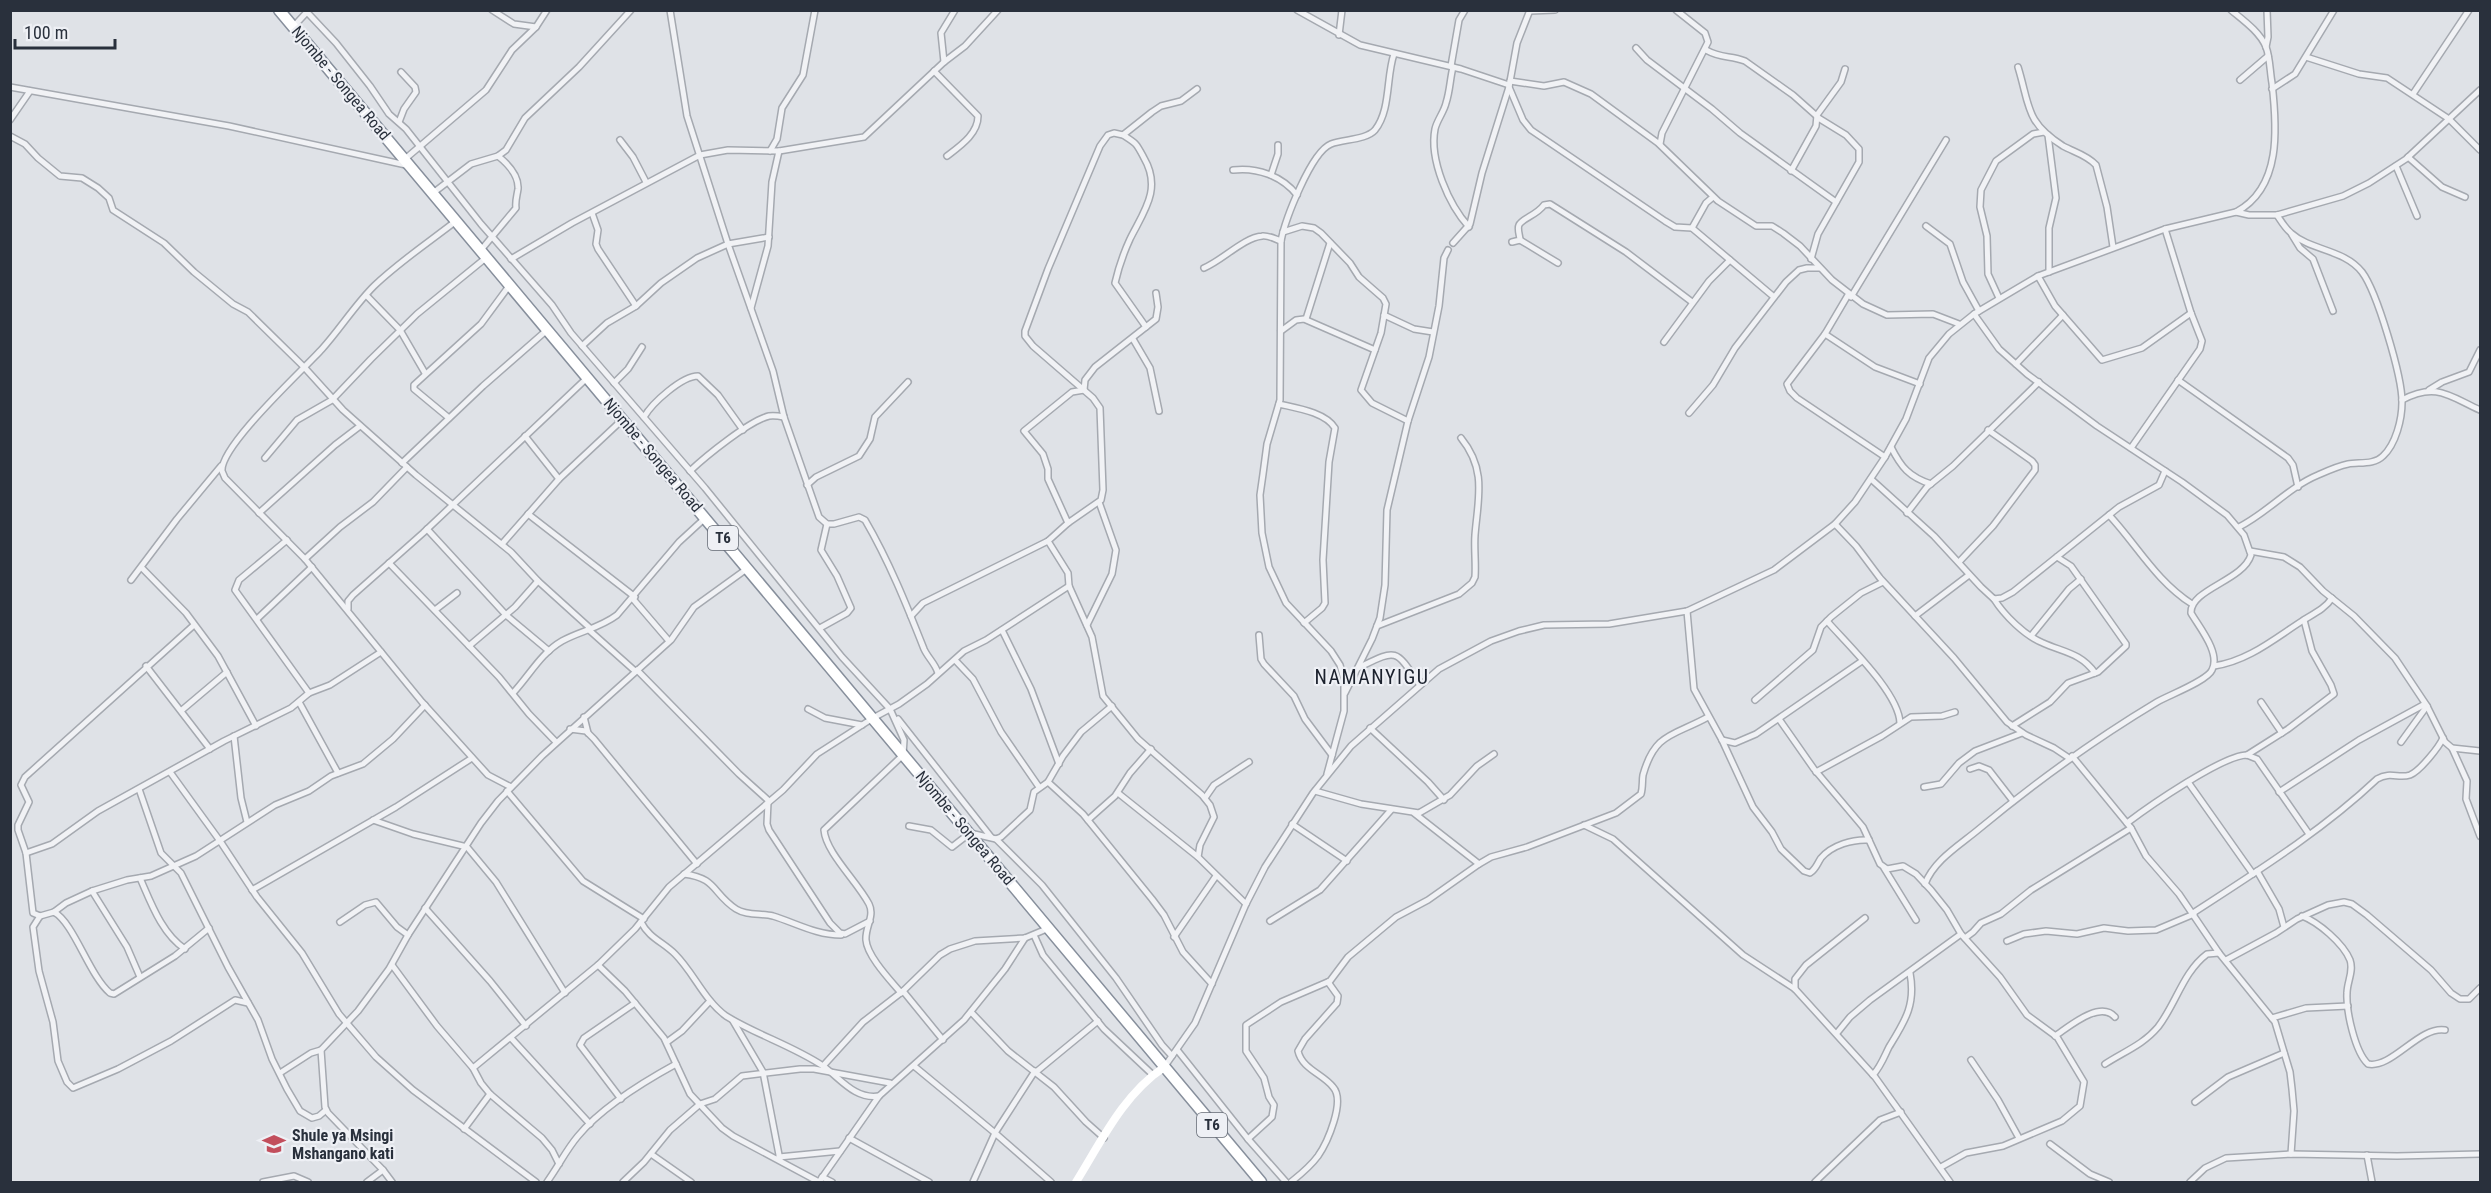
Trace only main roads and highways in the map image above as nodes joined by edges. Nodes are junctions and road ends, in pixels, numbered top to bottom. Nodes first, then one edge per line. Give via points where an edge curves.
1 (279, 10) edge
2 (1261, 1182) edge

1 - 2 highway, Njombe - Songea Road / T6

